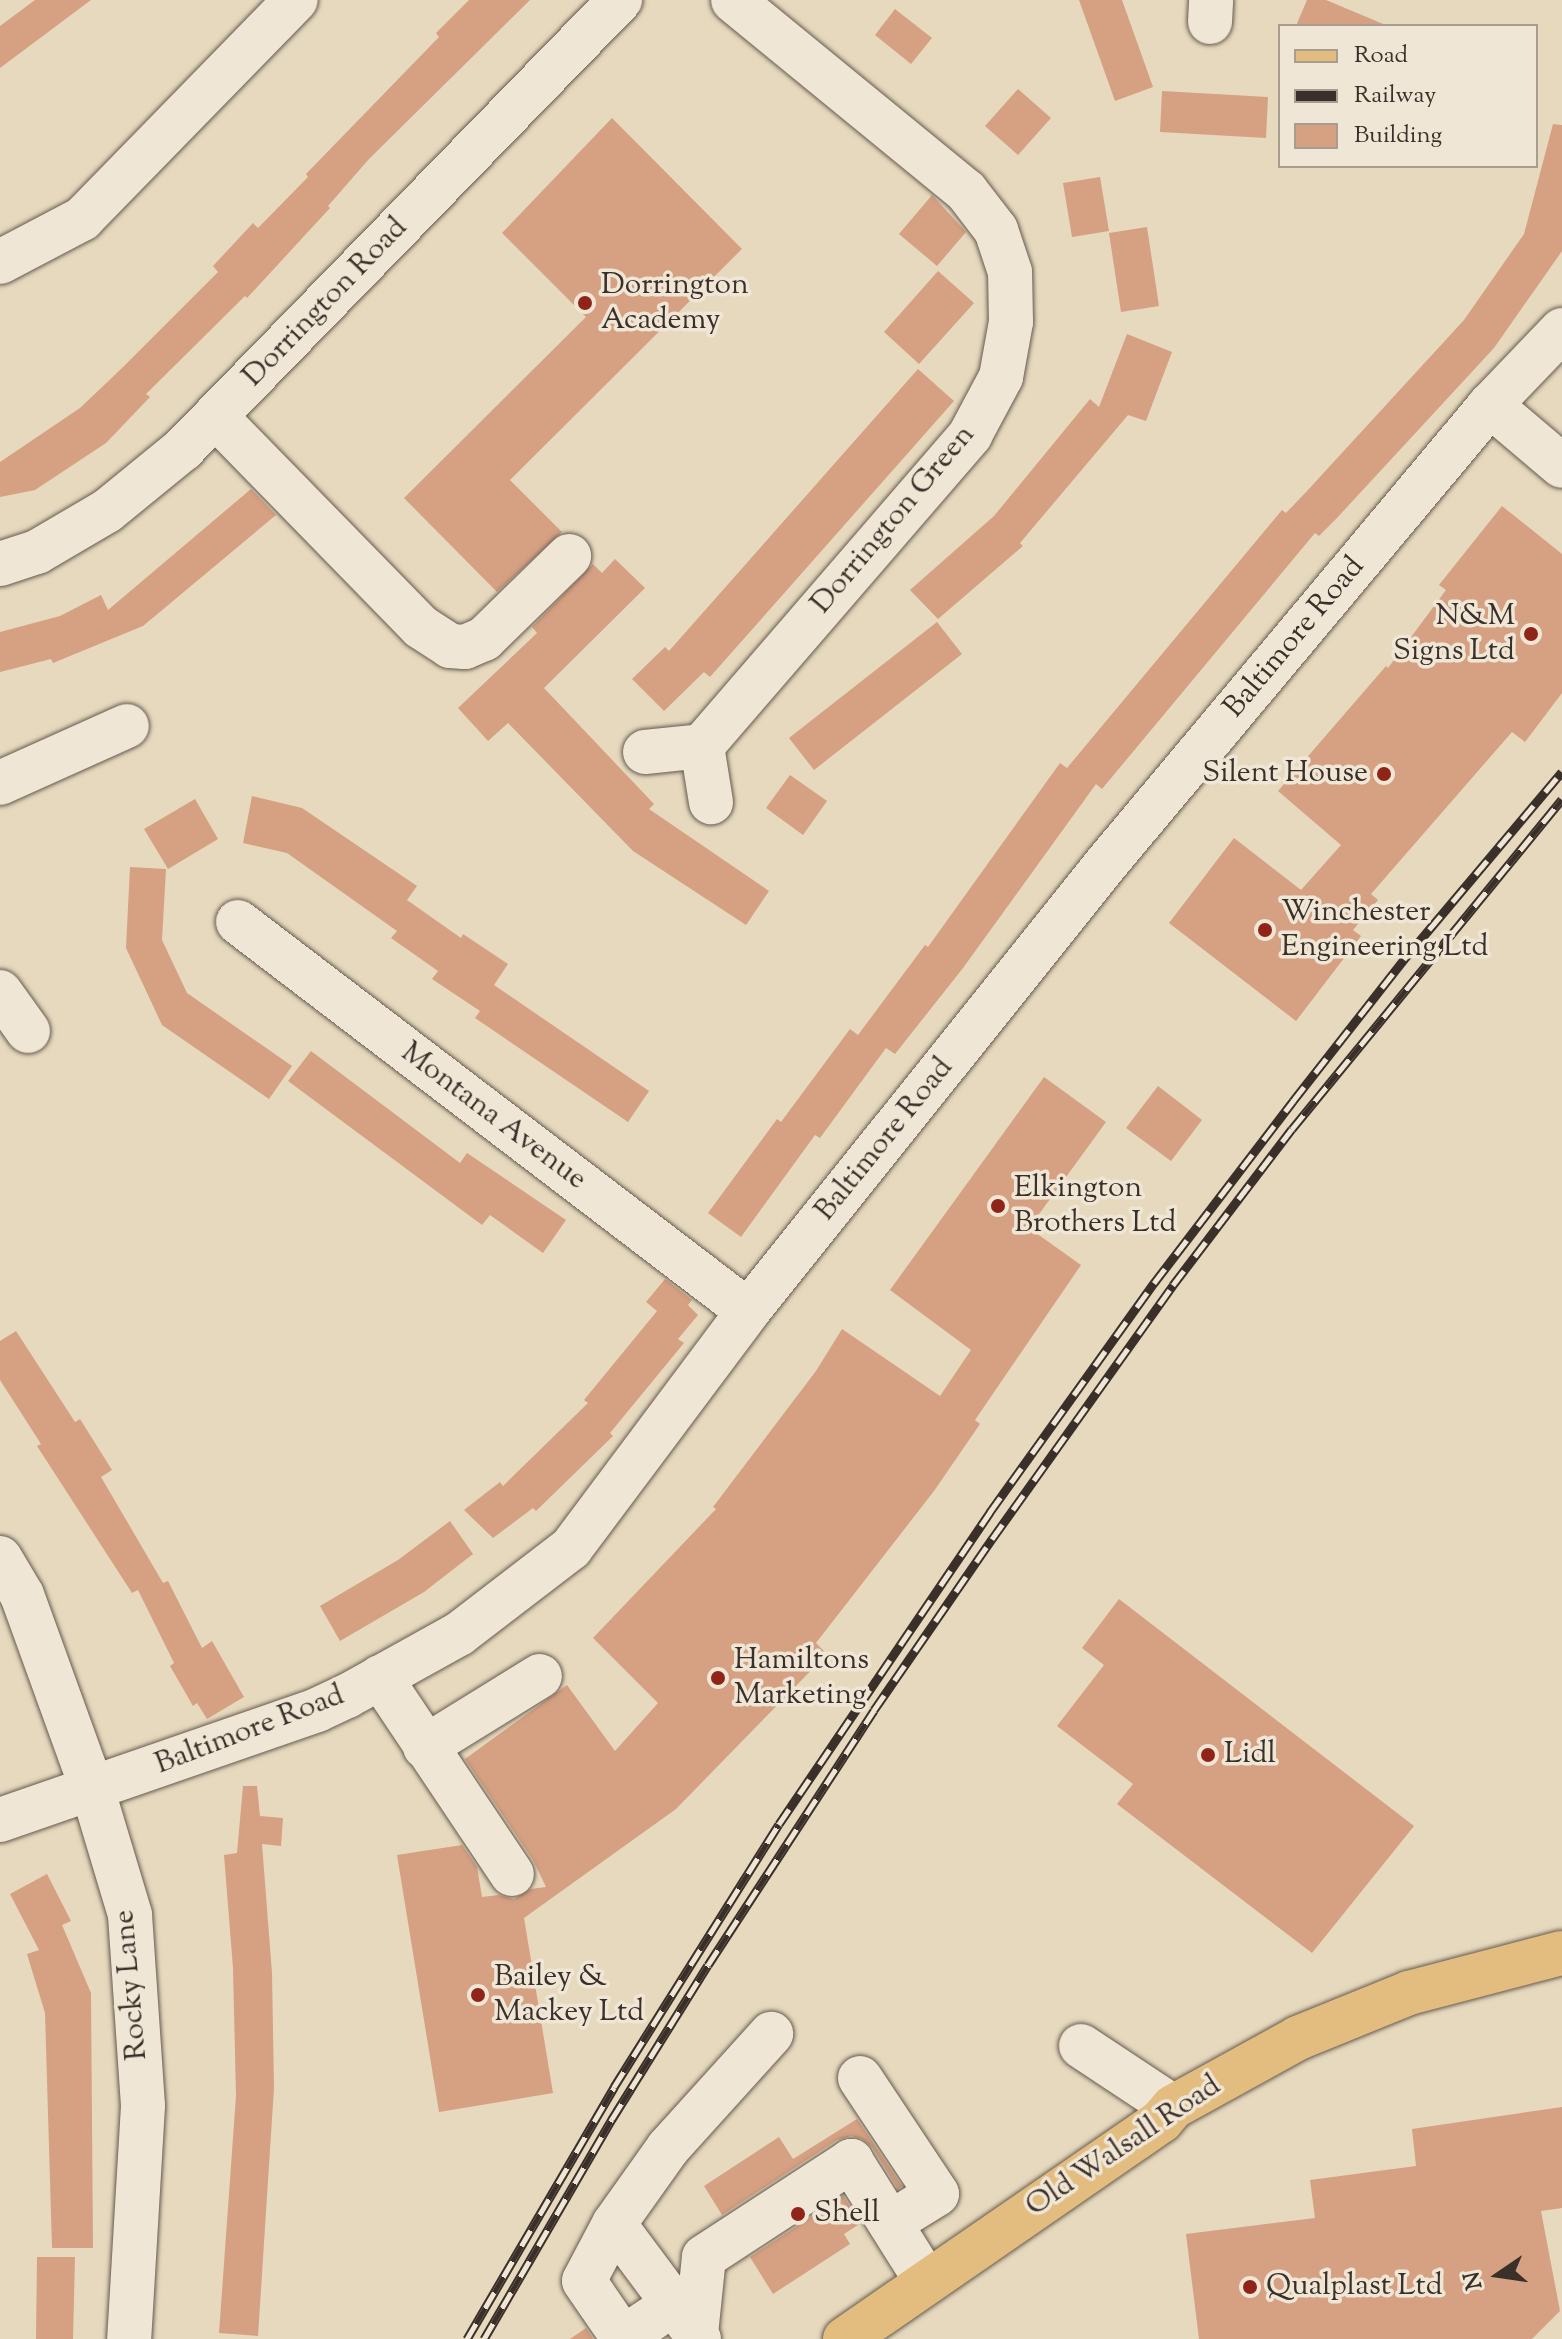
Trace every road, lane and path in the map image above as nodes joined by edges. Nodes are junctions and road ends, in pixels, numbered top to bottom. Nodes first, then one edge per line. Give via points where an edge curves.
1 (296, 0) edge
2 (620, 0) edge
3 (733, 0) edge
4 (0, 262) edge
5 (1562, 330) edge
6 (1490, 405) junction
7 (215, 416) junction
8 (1562, 466) edge
9 (569, 556) dead end
10 (0, 564) edge
11 (127, 726) dead end
12 (702, 746) junction
13 (645, 752) dead end
14 (0, 783) edge
15 (711, 802) dead end
16 (238, 922) dead end
17 (0, 992) edge
18 (28, 1031) dead end
19 (748, 1311) junction
20 (0, 1558) edge
21 (540, 1676) dead end
22 (380, 1677) junction
23 (425, 1747) junction
24 (92, 1788) junction
25 (0, 1820) edge
26 (512, 1874) dead end
27 (1562, 1953) edge
28 (771, 2034) dead end
29 (1081, 2046) dead end
30 (860, 2078) dead end
31 (1173, 2107) junction
32 (890, 2223) junction
33 (614, 2224) junction
34 (927, 2282) junction
35 (689, 2326) edge
36 (129, 2339) edge
37 (845, 2339) edge

1 - 4 street via 82,219
2 - 7 street, Dorrington Road
3 - 12 street, Dorrington Green via 966,191 996,230 1010,272 1011,322 1001,377 970,435
5 - 6 street, Baltimore Road
6 - 8 street
6 - 19 street, Baltimore Road via 1105,865
7 - 9 street via 421,627 450,646 465,647 484,639
7 - 10 street, Dorrington Road via 107,511 37,552
11 - 14 street
12 - 13 street
12 - 15 street
16 - 19 street, Montana Avenue
17 - 18 street
19 - 22 street, Baltimore Road via 571,1548 459,1634
20 - 24 street, Rocky Lane via 22,1595
21 - 23 street
22 - 23 street
22 - 24 street, Baltimore Road via 317,1710
23 - 26 street
24 - 25 street, Baltimore Road
24 - 36 street, Rocky Lane via 130,1915 143,2106
27 - 31 main road, Old Walsall Road via 1381,2004 1298,2038
28 - 33 street via 668,2148
29 - 31 street
30 - 32 street via 937,2194
31 - 34 main road, Old Walsall Road via 1161,2121
32 - 34 street
32 - 35 street via 851,2161 704,2257
33 - 35 street
33 - 35 street via 584,2281 623,2338
34 - 37 main road, Old Walsall Road

